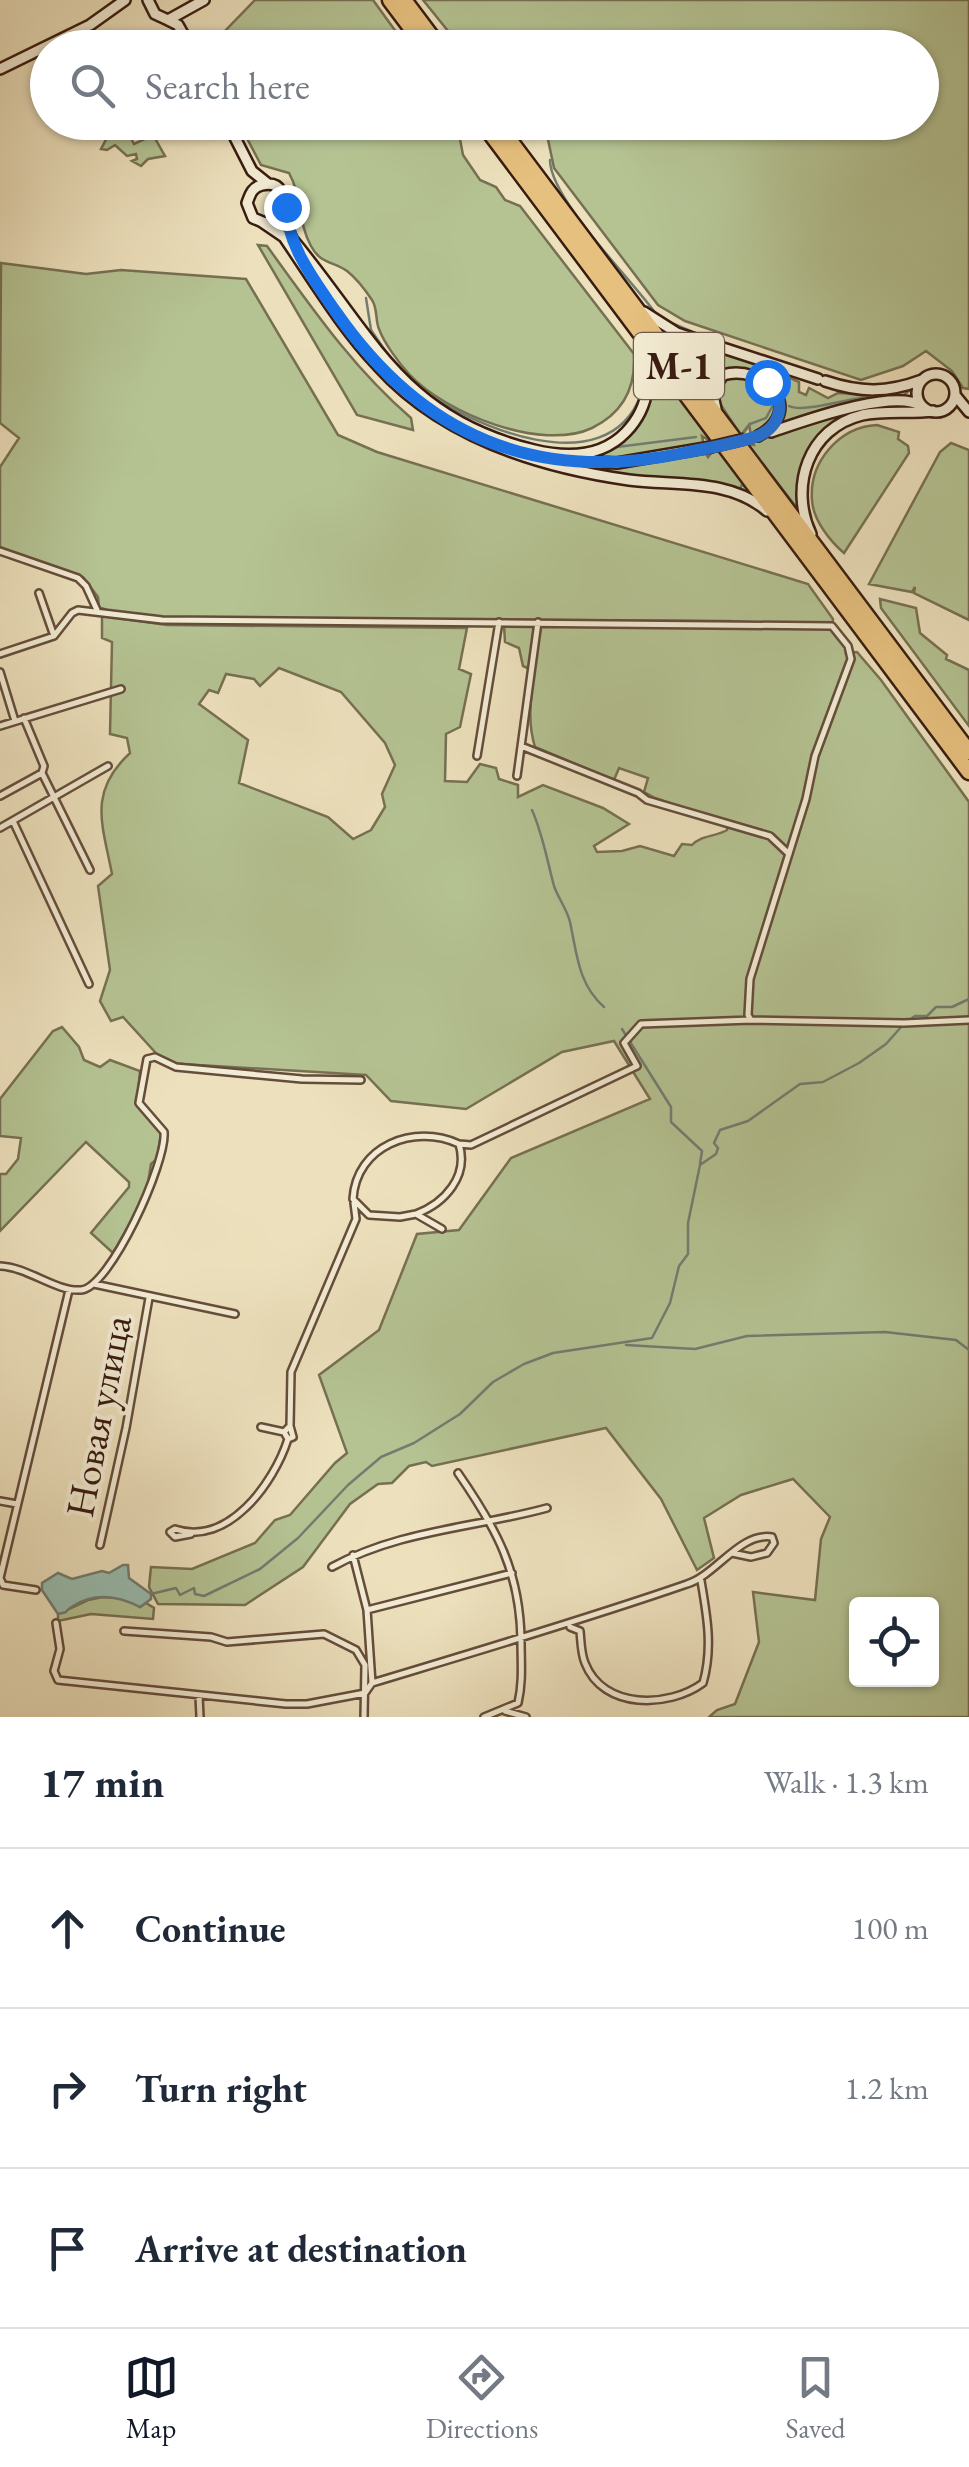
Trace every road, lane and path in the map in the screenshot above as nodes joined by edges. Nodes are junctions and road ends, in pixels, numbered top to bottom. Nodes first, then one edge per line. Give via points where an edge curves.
1 (126, 0) edge
2 (148, 0) edge
3 (204, 0) edge
4 (390, 0) edge
5 (404, 0) edge
6 (184, 14) junction
7 (168, 20) junction
8 (80, 30) edge
9 (182, 30) joint
10 (412, 30) edge
11 (426, 30) edge
12 (30, 54) edge
13 (0, 69) edge
14 (236, 140) edge
15 (495, 140) edge
16 (509, 140) edge
17 (244, 158) junction
18 (274, 186) junction
19 (248, 200) junction
20 (286, 204) junction
21 (262, 222) junction
22 (293, 240) junction
23 (315, 281) junction
24 (624, 293) junction
25 (631, 321) junction
26 (922, 380) junction
27 (955, 394) junction
28 (922, 406) junction
29 (946, 409) junction
30 (933, 412) junction
31 (969, 412) edge
32 (758, 436) junction
33 (739, 439) junction
34 (510, 450) junction
35 (790, 534) junction
36 (0, 551) edge
37 (830, 567) junction
38 (40, 592) dead end
39 (96, 610) junction
40 (499, 622) junction
41 (538, 622) junction
42 (54, 636) junction
43 (0, 654) edge
44 (0, 672) edge
45 (121, 689) dead end
46 (24, 718) junction
47 (15, 721) junction
48 (0, 726) edge
49 (521, 746) junction
50 (969, 752) edge
51 (478, 756) dead end
52 (108, 766) dead end
53 (969, 772) edge
54 (42, 773) junction
55 (517, 776) dead end
56 (0, 796) edge
57 (56, 796) junction
58 (13, 821) junction
59 (0, 828) edge
60 (789, 854) junction
61 (90, 870) dead end
62 (89, 984) dead end
63 (751, 1020) junction
64 (969, 1020) edge
65 (361, 1080) dead end
66 (459, 1144) junction
67 (470, 1145) junction
68 (463, 1158) junction
69 (353, 1200) junction
70 (432, 1208) junction
71 (416, 1214) junction
72 (369, 1215) junction
73 (356, 1219) junction
74 (430, 1221) junction
75 (442, 1230) dead end
76 (0, 1266) edge
77 (94, 1284) junction
78 (70, 1290) junction
79 (149, 1298) junction
80 (235, 1314) dead end
81 (260, 1427) dead end
82 (287, 1429) junction
83 (458, 1473) dead end
84 (0, 1502) edge
85 (18, 1504) junction
86 (547, 1508) dead end
87 (492, 1523) junction
88 (191, 1534) dead end
89 (100, 1545) dead end
90 (732, 1553) junction
91 (353, 1555) junction
92 (332, 1567) dead end
93 (512, 1573) junction
94 (701, 1580) junction
95 (36, 1590) dead end
96 (366, 1610) junction
97 (56, 1623) dead end
98 (568, 1626) junction
99 (124, 1631) dead end
100 (521, 1638) junction
101 (372, 1683) junction
102 (365, 1693) junction
103 (200, 1696) junction
104 (518, 1703) junction
105 (502, 1710) junction
106 (517, 1715) edge
107 (200, 1717) edge
108 (364, 1717) edge
109 (484, 1717) edge
110 (526, 1717) edge

1 - 8 street
2 - 7 street
3 - 6 street
4 - 10 highway
5 - 11 highway
6 - 7 street
6 - 9 street
7 - 9 street
12 - 13 street
14 - 17 street
15 - 25 highway, М-1
16 - 24 highway, М-1
17 - 18 street
17 - 19 street via 251,178
18 - 19 street via 256,188
18 - 20 street
19 - 21 street
20 - 21 street via 277,220
20 - 22 street
21 - 23 street via 279,232
22 - 23 street
22 - 25 street via 411,389 459,421 528,449 590,453 631,426 646,399 649,373
23 - 34 street via 397,385 448,423
24 - 26 street via 677,332 822,380 866,392
24 - 33 highway, М-1
25 - 35 highway, М-1
26 - 27 street via 942,374
26 - 28 street
27 - 29 street
27 - 31 street
28 - 30 street
28 - 32 street via 910,400 869,405
29 - 30 street
29 - 31 street
30 - 37 street via 850,418 814,450 801,503
32 - 33 street
32 - 33 street via 776,422 778,395 762,380 730,372 716,381 712,396
33 - 34 street, bridge via 598,464
33 - 37 highway, М-1
34 - 35 street via 592,474 732,490
35 - 53 highway, М-1
36 - 39 street via 78,578
37 - 50 highway, М-1
38 - 42 street
39 - 40 street via 162,620
39 - 42 street via 72,612
40 - 41 street
40 - 51 street
41 - 49 street
41 - 60 street via 832,626 851,659
42 - 43 street
44 - 47 street
45 - 46 street
46 - 47 street
46 - 54 street
47 - 48 street
49 - 55 street
49 - 60 street via 647,800 770,836
52 - 57 street
54 - 56 street
54 - 57 street
57 - 58 street
57 - 61 street
58 - 59 street
58 - 62 street
60 - 63 street via 750,979
63 - 64 street
63 - 67 street via 642,1024 624,1043 637,1066
65 - 77 street via 176,1067 147,1059 140,1103 164,1132 164,1150 142,1208
66 - 67 street
66 - 68 street
66 - 69 street via 421,1134 401,1138 364,1165
67 - 68 street
68 - 70 street via 458,1178
69 - 72 street
69 - 73 street
70 - 71 street
70 - 74 street
71 - 72 street
71 - 74 street
72 - 73 street
73 - 82 street via 290,1372
74 - 75 street
76 - 78 street
77 - 78 street
77 - 79 street
78 - 85 street
79 - 80 street
79 - 89 street, Новая улица
81 - 82 street
82 - 88 street via 294,1434 261,1492 236,1515
83 - 87 street
84 - 85 street
85 - 95 street via 0,1578 8,1587
86 - 87 street
87 - 91 street via 449,1526
87 - 93 street
90 - 90 street via 762,1536 774,1543 767,1553
90 - 94 street
91 - 92 street
91 - 96 street
93 - 96 street
93 - 100 street
94 - 98 street
94 - 98 street via 709,1662 703,1683 681,1696 620,1698 607,1690 585,1664 580,1631
96 - 101 street
97 - 103 street via 58,1680
98 - 100 street
99 - 102 street via 227,1642 324,1634 356,1650
100 - 101 street
100 - 104 street
101 - 102 street
102 - 103 street via 308,1704
102 - 108 street
103 - 107 street
104 - 105 street
104 - 106 street
105 - 106 street
105 - 109 street
106 - 110 street

